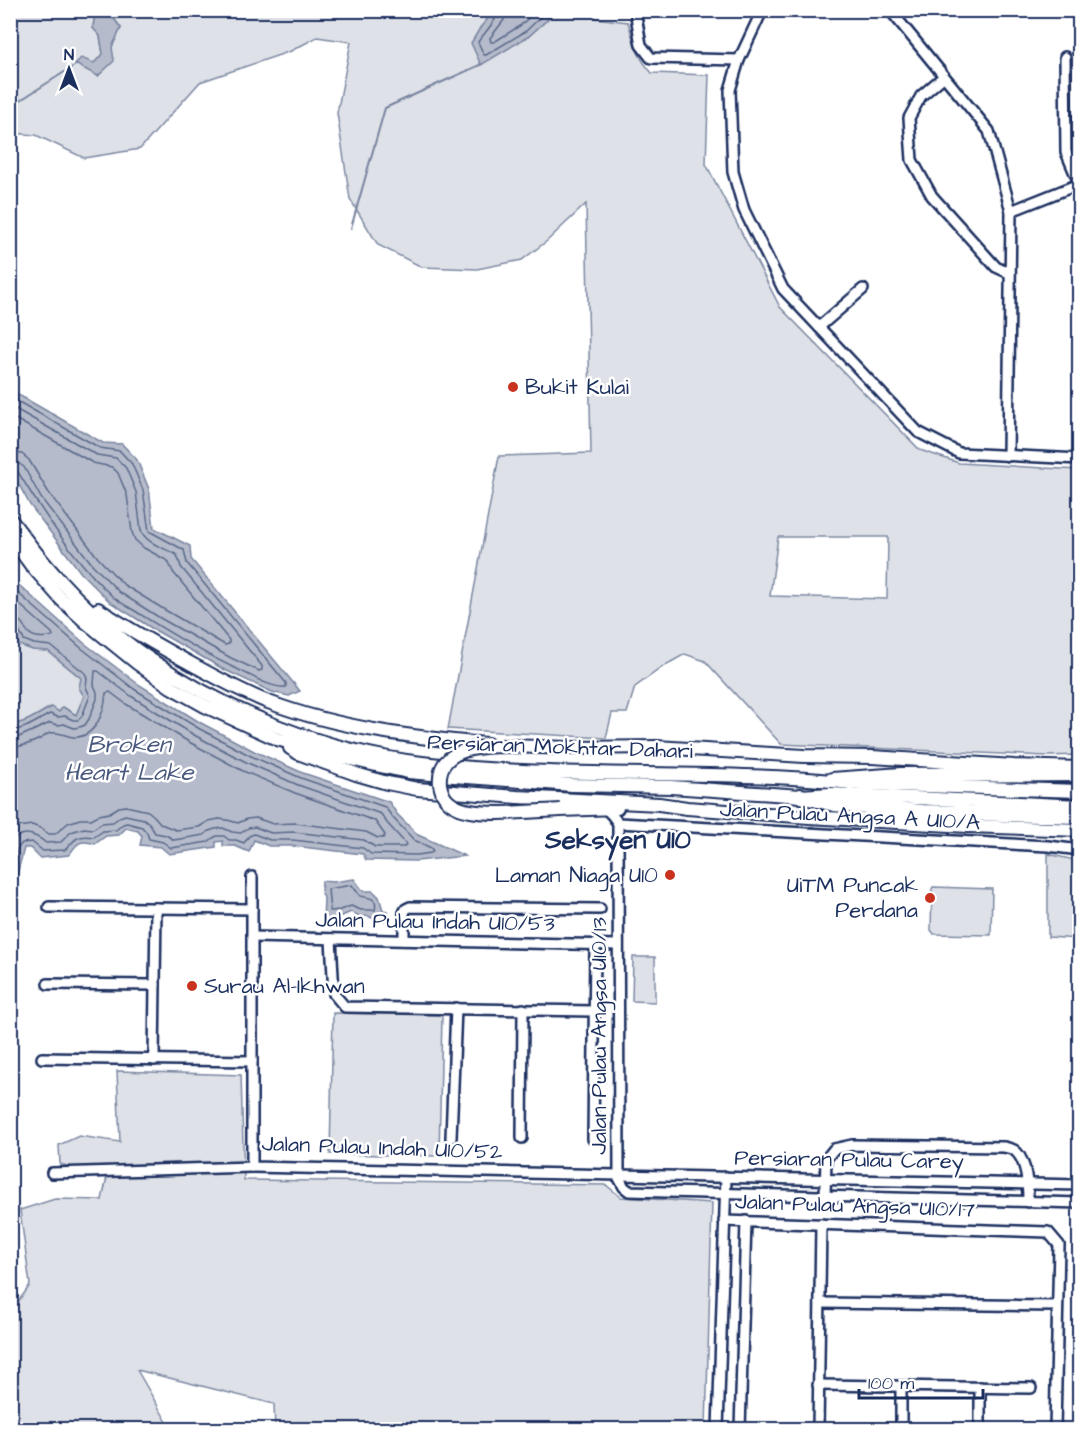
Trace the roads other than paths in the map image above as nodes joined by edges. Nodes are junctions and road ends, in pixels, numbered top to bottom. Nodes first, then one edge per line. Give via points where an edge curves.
1 (635, 10) edge
2 (764, 10) edge
3 (890, 10) edge
4 (1065, 57) dead end
5 (739, 60) junction
6 (943, 77) junction
7 (1079, 185) edge
8 (1011, 212) junction
9 (1009, 273) junction
10 (863, 289) dead end
11 (819, 327) junction
12 (1008, 456) junction
13 (1080, 459) edge
14 (10, 519) edge
15 (10, 536) edge
16 (72, 592) junction
17 (277, 739) junction
18 (516, 746) junction
19 (1080, 768) edge
20 (1080, 774) edge
21 (832, 780) junction
22 (1080, 791) edge
23 (801, 796) junction
24 (1080, 806) edge
25 (606, 808) junction
26 (687, 808) junction
27 (1080, 816) edge
28 (618, 824) junction
29 (1080, 830) edge
30 (1080, 850) edge
31 (252, 877) dead end
32 (49, 907) dead end
33 (156, 908) junction
34 (252, 909) junction
35 (600, 909) dead end
36 (252, 937) junction
37 (331, 939) junction
38 (404, 940) junction
39 (595, 945) junction
40 (618, 945) junction
41 (48, 984) dead end
42 (155, 985) junction
43 (456, 1008) junction
44 (523, 1010) junction
45 (594, 1011) junction
46 (42, 1058) dead end
47 (154, 1060) junction
48 (252, 1061) junction
49 (451, 1138) dead end
50 (522, 1138) dead end
51 (593, 1139) dead end
52 (252, 1167) junction
53 (52, 1173) dead end
54 (619, 1174) junction
55 (726, 1178) junction
56 (825, 1179) junction
57 (1028, 1184) junction
58 (1080, 1185) edge
59 (629, 1191) joint
60 (725, 1193) junction
61 (825, 1196) junction
62 (1028, 1202) junction
63 (1080, 1203) edge
64 (724, 1221) junction
65 (746, 1221) junction
66 (820, 1224) junction
67 (820, 1303) junction
68 (1058, 1306) junction
69 (818, 1385) junction
70 (901, 1386) junction
71 (980, 1387) junction
72 (1031, 1388) dead end
73 (718, 1430) edge
74 (740, 1430) edge
75 (818, 1430) edge
76 (901, 1430) edge
77 (980, 1430) edge
78 (1055, 1430) edge

1 - 5 street via 641,45 651,58
2 - 5 street
3 - 6 street
4 - 7 street via 1066,152
5 - 11 street via 730,90 734,172 744,210 783,289
6 - 8 street via 989,131
6 - 9 street via 921,96 909,118 912,160 932,196 996,267
7 - 8 street
8 - 9 street
9 - 12 street
10 - 11 street
11 - 12 street via 918,432 959,453
12 - 13 street
14 - 16 main road, Persiaran Mokhtar Dahari
15 - 17 main road, Persiaran Mokhtar Dahari via 61,599 122,652 171,687
16 - 18 main road via 181,658 272,704 390,732
16 - 21 main road, Persiaran Mokhtar Dahari via 147,658 195,688 258,719 363,752 422,763 511,770
17 - 23 main road, Persiaran Mokhtar Dahari via 408,772
17 - 26 main road via 326,764 417,789
18 - 19 main road via 656,747
18 - 25 main road, bridge via 475,748 452,756 440,778 441,793 459,808 478,812
20 - 21 highway
21 - 22 main road, Persiaran Mokhtar Dahari
23 - 24 main road, Persiaran Mokhtar Dahari via 830,794
23 - 27 highway via 834,804 922,812
25 - 26 main road
25 - 28 street
26 - 29 main road
28 - 30 street, Jalan Pulau Angsa A U10/A
28 - 40 street, Jalan Pulau Angsa U10/13
31 - 34 street, Jalan Pulau Indah U10/52
32 - 33 street
33 - 34 street
33 - 42 street
34 - 36 street, Jalan Pulau Indah U10/52
35 - 38 street via 410,907 404,913
36 - 37 street, Jalan Pulau Indah U10/53
36 - 48 street, Jalan Pulau Indah U10/52
37 - 38 street, Jalan Pulau Indah U10/53
37 - 43 street via 334,994 345,1007
38 - 39 street, Jalan Pulau Indah U10/53
39 - 40 street, Jalan Pulau Indah U10/53
39 - 45 street
40 - 54 street, Jalan Pulau Angsa U10/13
41 - 42 street
42 - 47 street
43 - 44 street
43 - 49 street
44 - 45 street
44 - 50 street
45 - 51 street
46 - 47 street
47 - 48 street
48 - 52 street, Jalan Pulau Indah U10/52
52 - 53 street
52 - 54 street, Jalan Pulau Indah U10/52
54 - 55 street, Persiaran Pulau Carey
54 - 59 street, Jalan Pulau Angsa U10/13
55 - 56 street, Persiaran Pulau Carey
55 - 60 street
56 - 57 street, Persiaran Pulau Carey
56 - 57 street via 826,1159 834,1149 852,1145 1004,1147 1015,1151 1023,1161
56 - 61 street
57 - 58 street, Persiaran Pulau Carey
57 - 62 street
59 - 60 street, Persiaran Pulau Carey
60 - 61 street, Persiaran Pulau Carey
60 - 64 street
61 - 62 street, Persiaran Pulau Carey
62 - 63 street, Persiaran Pulau Carey
64 - 65 street, Jalan Pulau Angsa U10/17
64 - 73 street, Jalan Pulau Angsa U10/17
65 - 66 street, Jalan Pulau Angsa U10/17
65 - 74 street
66 - 67 street
66 - 68 street, Jalan Pulau Angsa U10/17 via 1048,1232 1059,1245
67 - 68 street
67 - 69 street
68 - 78 street
69 - 70 street
69 - 75 street
70 - 71 street
70 - 76 street
71 - 72 street
71 - 77 street

